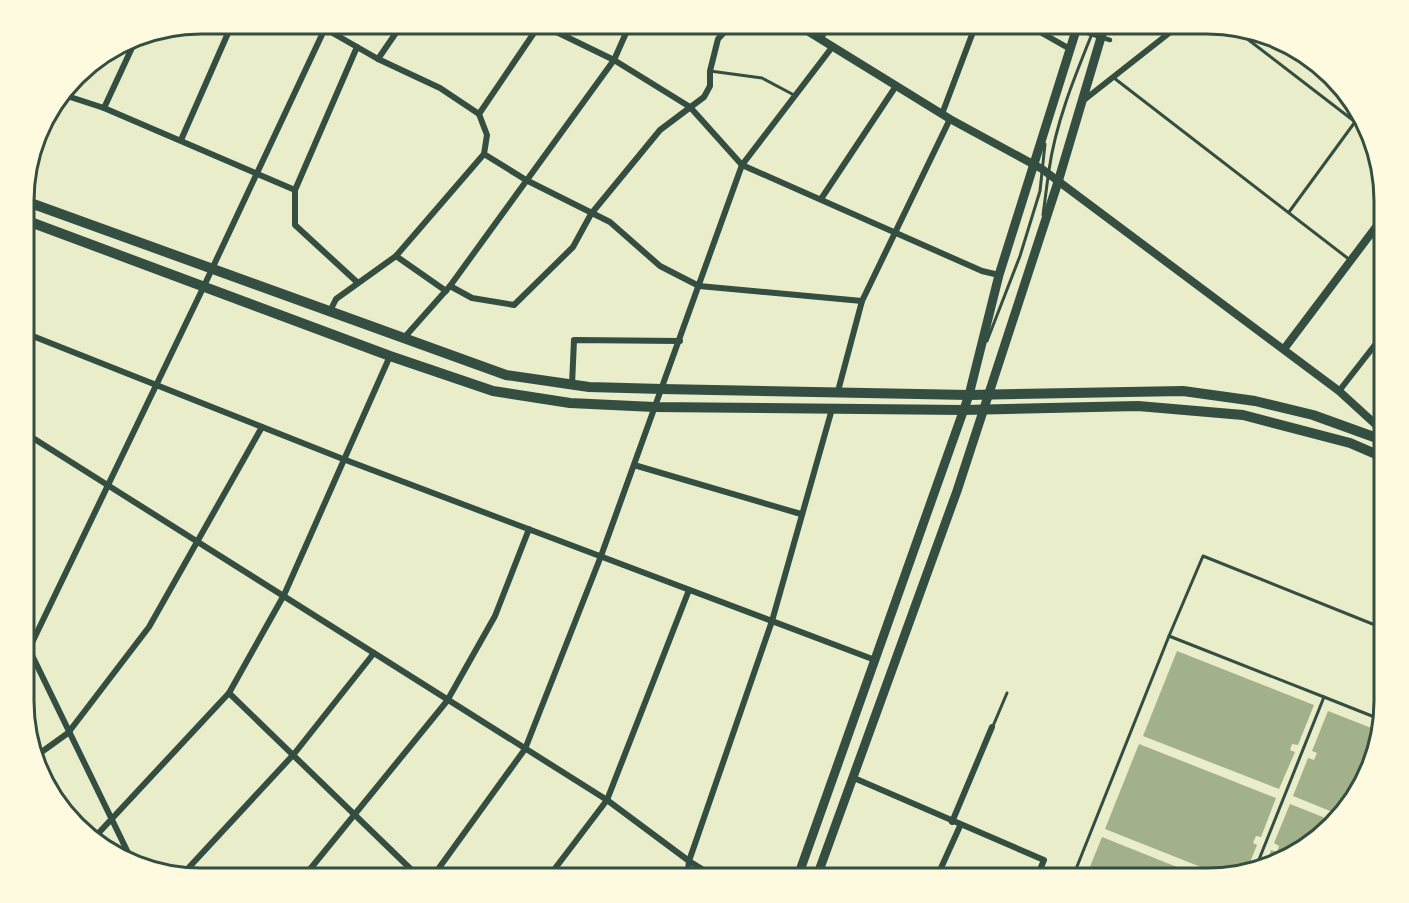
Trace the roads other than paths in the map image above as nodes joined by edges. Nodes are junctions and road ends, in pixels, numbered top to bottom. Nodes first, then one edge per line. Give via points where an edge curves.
1 (722, 34) edge
2 (814, 34) edge
3 (824, 34) edge
4 (973, 34) edge
5 (1044, 34) edge
6 (1075, 34) edge
7 (1092, 34) edge
8 (1092, 34) edge
9 (1102, 34) edge
10 (1168, 34) edge
11 (227, 35) edge
12 (322, 35) edge
13 (339, 35) edge
14 (395, 35) edge
15 (533, 35) edge
16 (562, 35) edge
17 (625, 35) edge
18 (822, 39) junction
19 (1110, 40) dead end
20 (1249, 40) edge
21 (833, 46) junction
22 (357, 47) junction
23 (1070, 49) junction
24 (131, 51) edge
25 (378, 59) junction
26 (614, 60) junction
27 (710, 71) junction
28 (1114, 78) junction
29 (896, 86) junction
30 (795, 96) junction
31 (71, 97) edge
32 (1083, 101) junction
33 (690, 107) junction
34 (104, 108) junction
35 (479, 114) junction
36 (946, 116) junction
37 (1353, 121) edge
38 (1355, 122) edge
39 (181, 140) junction
40 (484, 154) junction
41 (742, 165) junction
42 (1041, 169) junction
43 (256, 173) junction
44 (526, 180) junction
45 (1058, 182) junction
46 (295, 190) junction
47 (821, 199) junction
48 (34, 204) edge
49 (1289, 212) junction
50 (591, 214) junction
51 (34, 223) edge
52 (1374, 230) edge
53 (896, 231) junction
54 (1041, 235) junction
55 (396, 256) junction
56 (1350, 260) junction
57 (212, 270) junction
58 (999, 275) junction
59 (358, 283) junction
60 (204, 286) junction
61 (699, 286) junction
62 (448, 289) junction
63 (862, 301) junction
64 (328, 312) junction
65 (34, 336) edge
66 (402, 339) junction
67 (680, 341) junction
68 (1374, 346) edge
69 (1284, 349) junction
70 (390, 356) junction
71 (978, 365) junction
72 (156, 385) junction
73 (572, 385) junction
74 (662, 389) junction
75 (838, 391) junction
76 (1339, 391) junction
77 (988, 394) junction
78 (969, 395) junction
79 (654, 407) junction
80 (832, 408) junction
81 (983, 408) junction
82 (963, 410) junction
83 (1374, 423) edge
84 (262, 427) junction
85 (1374, 436) edge
86 (34, 438) edge
87 (1374, 453) edge
88 (343, 459) junction
89 (634, 465) junction
90 (107, 485) junction
91 (801, 514) junction
92 (529, 529) junction
93 (197, 539) junction
94 (602, 556) junction
95 (689, 590) junction
96 (284, 595) junction
97 (772, 621) junction
98 (1374, 625) edge
99 (34, 633) edge
100 (1169, 636) junction
101 (374, 653) junction
102 (875, 660) junction
103 (34, 661) edge
104 (229, 693) junction
105 (1007, 693) dead end
106 (1324, 697) junction
107 (447, 701) junction
108 (1373, 717) edge
109 (992, 728) joint
110 (69, 733) junction
111 (525, 748) junction
112 (42, 752) edge
113 (294, 754) junction
114 (855, 778) junction
115 (607, 800) junction
116 (357, 814) junction
117 (113, 821) junction
118 (952, 822) junction
119 (960, 826) junction
120 (100, 833) edge
121 (128, 851) edge
122 (689, 861) junction
123 (1259, 861) edge
124 (189, 867) edge
125 (311, 868) edge
126 (411, 868) edge
127 (439, 868) edge
128 (555, 868) edge
129 (688, 868) edge
130 (700, 868) edge
131 (801, 868) edge
132 (820, 868) edge
133 (941, 868) edge
134 (1041, 868) edge
135 (1076, 868) edge

1 - 27 street
2 - 18 street
3 - 18 lane
4 - 36 street
5 - 23 street
6 - 23 main road
7 - 42 lane via 1052,150
8 - 19 street
9 - 32 main road
10 - 28 street
11 - 39 street
12 - 43 street
13 - 22 street
14 - 25 street
15 - 35 street
16 - 26 street
17 - 26 street
18 - 21 street
20 - 37 lane
21 - 29 street
21 - 30 street
22 - 25 street
22 - 46 street
23 - 42 main road via 1046,132
24 - 34 street
25 - 35 street via 440,88
26 - 33 street
26 - 44 street
27 - 30 lane via 762,78
27 - 33 street via 710,86 704,97
28 - 32 street
28 - 49 lane
29 - 36 street
29 - 47 street
30 - 41 street
31 - 34 street
32 - 45 main road
33 - 41 street
33 - 50 street via 660,130
34 - 39 street
35 - 40 street via 487,135
36 - 42 street
36 - 53 street
38 - 49 lane
39 - 43 street
40 - 44 street
40 - 55 street
41 - 47 street
41 - 61 street
42 - 45 street
42 - 54 lane
42 - 58 main road
42 - 71 lane via 1040,191 1020,256
43 - 46 street
43 - 57 street
44 - 50 street
44 - 62 street
45 - 54 main road
45 - 69 street
46 - 59 street via 296,225
47 - 53 street
48 - 57 main road
49 - 56 lane
50 - 61 street via 610,222 660,266
50 - 62 street via 573,247 514,305 472,298
51 - 60 main road
52 - 56 street
53 - 58 street
53 - 63 street
54 - 77 main road
55 - 59 street
55 - 62 street
56 - 69 street
57 - 60 street
57 - 64 main road
58 - 71 main road
59 - 64 street via 336,299
60 - 70 main road
60 - 72 street
61 - 63 street
61 - 67 street
62 - 66 street
63 - 75 street
64 - 66 main road
65 - 72 street
66 - 73 main road via 506,375
67 - 73 street via 574,340
67 - 74 street
68 - 76 street
69 - 76 street
70 - 79 main road via 493,391 570,403
70 - 88 street
71 - 78 main road
72 - 84 street
72 - 90 street
73 - 74 main road
74 - 75 main road
74 - 79 street
75 - 78 main road
76 - 83 street
77 - 78 main road
77 - 81 main road
77 - 85 main road via 1183,391 1255,401
78 - 82 main road
79 - 80 main road
79 - 89 street
80 - 82 main road
80 - 91 street
81 - 82 main road
81 - 87 main road via 1138,406 1243,415 1350,443
81 - 114 main road
82 - 102 main road
84 - 88 street
84 - 93 street
86 - 90 street
88 - 92 street
88 - 96 street
89 - 91 street
89 - 94 street
90 - 93 street
90 - 99 street
91 - 97 street
92 - 94 street
92 - 107 street via 495,616
93 - 96 street
93 - 110 street via 149,627
94 - 95 street
94 - 111 street
95 - 97 street
95 - 115 street
96 - 101 street
96 - 104 street
97 - 102 street
97 - 122 street
98 - 100 lane via 1203,556
100 - 106 lane
100 - 135 lane
101 - 107 street
101 - 113 street
102 - 131 main road
103 - 110 street
104 - 113 street
104 - 117 street
105 - 109 lane
106 - 108 lane
106 - 123 lane
107 - 111 street
107 - 116 street
109 - 118 street
110 - 112 street
110 - 117 street
111 - 115 street
111 - 127 street
113 - 116 street
113 - 124 street
114 - 118 street
114 - 132 main road
115 - 122 street
115 - 128 street
116 - 125 street
116 - 126 street
117 - 120 street
117 - 121 street
118 - 119 street
119 - 133 street
119 - 134 street via 1044,860
122 - 129 street
122 - 130 street

